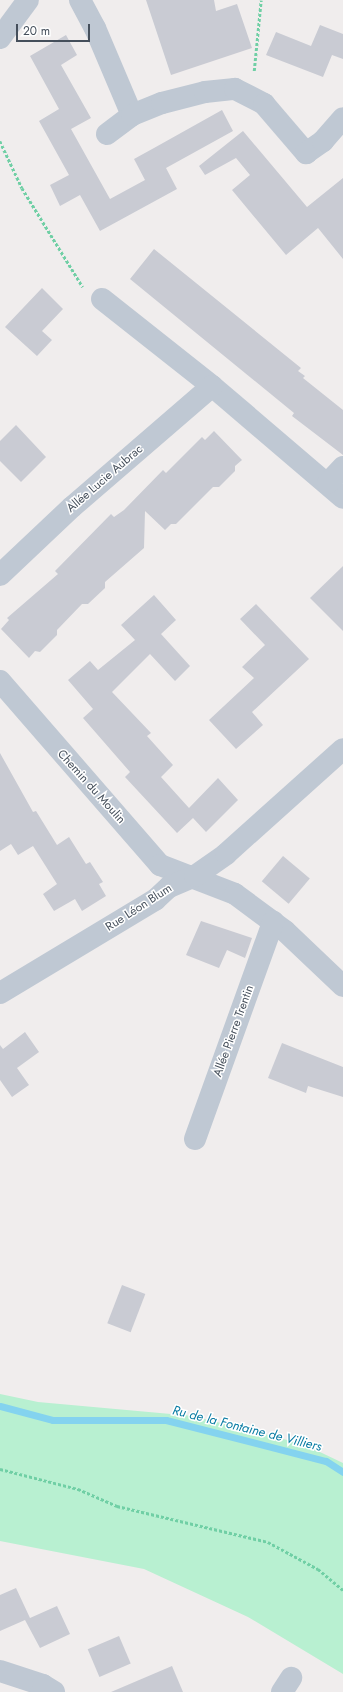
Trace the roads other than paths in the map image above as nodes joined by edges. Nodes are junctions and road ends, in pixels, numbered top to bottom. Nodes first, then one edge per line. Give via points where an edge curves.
1 (28, 0) edge
2 (80, 0) edge
3 (0, 38) edge
4 (132, 115) junction
5 (343, 118) edge
6 (107, 134) dead end
7 (102, 299) dead end
8 (212, 386) junction
9 (343, 467) edge
10 (328, 483) junction
11 (343, 498) edge
12 (0, 575) edge
13 (0, 681) edge
14 (343, 749) edge
15 (195, 876) junction
16 (273, 922) junction
17 (343, 986) edge
18 (0, 992) edge
19 (195, 1139) dead end
20 (0, 1671) edge
21 (54, 1692) edge

1 - 3 street
2 - 4 street via 95,28
4 - 5 street via 162,102 205,92 234,89 264,104 306,153 323,141
4 - 6 street
7 - 8 street
8 - 10 street
8 - 12 street, Allée Lucie Aubrac via 72,507
9 - 10 street
10 - 11 street
13 - 15 street, Chemin du Moulin via 160,865
14 - 15 street, Rue Léon Blum via 226,854
15 - 16 street, Chemin du Moulin via 235,894
15 - 18 street, Rue Léon Blum via 169,887 155,900
16 - 17 street, Chemin du Moulin
16 - 19 street, Allée Pierre Trentin
20 - 21 street via 43,1685

